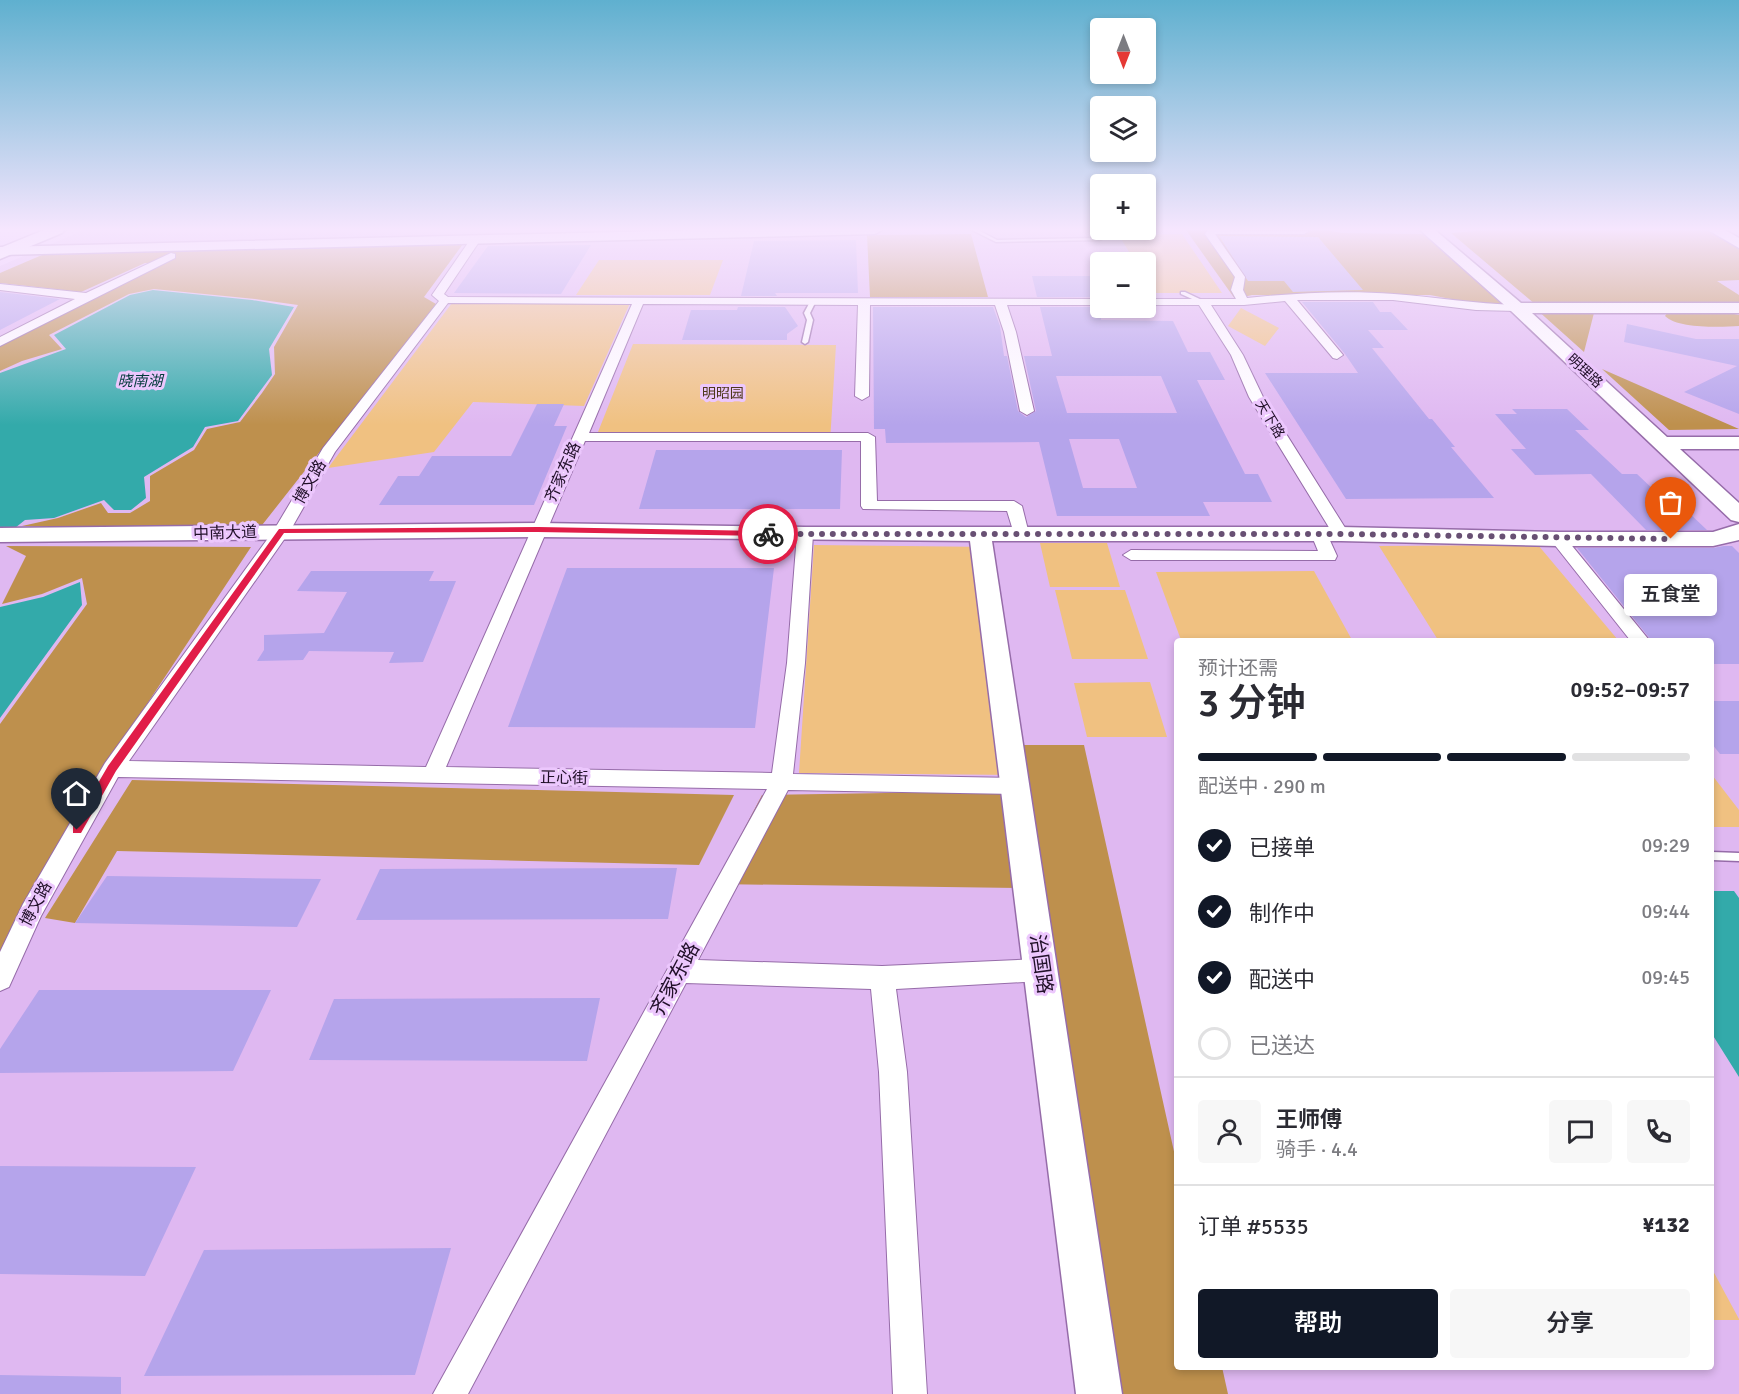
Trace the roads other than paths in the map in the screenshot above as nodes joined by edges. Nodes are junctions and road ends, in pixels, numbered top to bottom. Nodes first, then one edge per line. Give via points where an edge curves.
1 (71, 295) edge
2 (92, 295) edge
3 (438, 295) edge
4 (1188, 295) edge
5 (1240, 295) edge
6 (1502, 295) edge
7 (88, 297) junction
8 (1288, 297) junction
9 (445, 300) junction
10 (639, 301) junction
11 (813, 301) junction
12 (864, 301) junction
13 (1001, 302) junction
14 (1090, 302) edge
15 (1156, 302) edge
16 (1203, 302) junction
17 (1244, 302) junction
18 (1517, 308) junction
19 (1739, 308) edge
20 (0, 342) edge
21 (805, 342) dead end
22 (1338, 355) dead end
23 (862, 396) dead end
24 (1027, 411) dead end
25 (579, 437) junction
26 (1662, 443) junction
27 (1739, 443) edge
28 (538, 530) junction
29 (1737, 530) edge
30 (282, 531) junction
31 (805, 534) junction
32 (980, 534) junction
33 (1021, 534) junction
34 (1330, 534) junction
35 (0, 535) edge
36 (1558, 539) junction
37 (1131, 555) dead end
38 (1638, 638) edge
39 (112, 769) junction
40 (432, 776) junction
41 (782, 781) junction
42 (1017, 786) junction
43 (1714, 856) edge
44 (1739, 857) edge
45 (1041, 970) junction
46 (680, 971) junction
47 (882, 978) junction
48 (0, 979) edge
49 (450, 1394) edge
50 (910, 1394) edge
51 (1099, 1394) edge

1 - 7 street
2 - 7 street
3 - 9 street
4 - 16 lane
5 - 17 street
6 - 18 main road, 明理路
7 - 20 street
8 - 17 street
8 - 18 street via 1410,298
8 - 22 street
9 - 10 street
9 - 30 street, 博文路 via 327,452
10 - 11 street
10 - 25 street, 齐家东路
11 - 12 street
11 - 21 lane via 807,313 810,320
12 - 13 street
12 - 23 street
13 - 14 street
13 - 24 street
15 - 16 street
16 - 17 street
16 - 34 street, 天下路 via 1237,355
18 - 19 main road
18 - 26 main road, 明理路
25 - 28 street, 齐家东路
25 - 33 street via 868,437 869,506 1014,506
26 - 27 main road
26 - 29 main road, 明理路
28 - 30 main road, 中南大道
28 - 31 main road, 中南大道
28 - 40 street, 齐家东路
29 - 36 main road, 中南大道 via 1713,538
30 - 35 main road, 中南大道
30 - 39 street, 博文路
31 - 32 main road, 中南大道
31 - 41 street, 齐家东路
32 - 33 main road, 中南大道
32 - 42 main road, 治国路
33 - 34 main road, 中南大道
34 - 36 main road, 中南大道
34 - 37 street via 1329,556
36 - 38 street
39 - 40 street, 正心街
39 - 48 street, 博文路 via 31,911
40 - 41 street, 正心街
41 - 42 street, 正心街
41 - 46 street, 齐家东路
42 - 45 main road, 治国路
43 - 44 lane
45 - 47 street
45 - 51 main road, 治国路
46 - 47 street
46 - 49 street, 齐家东路
47 - 50 street via 893,1072

